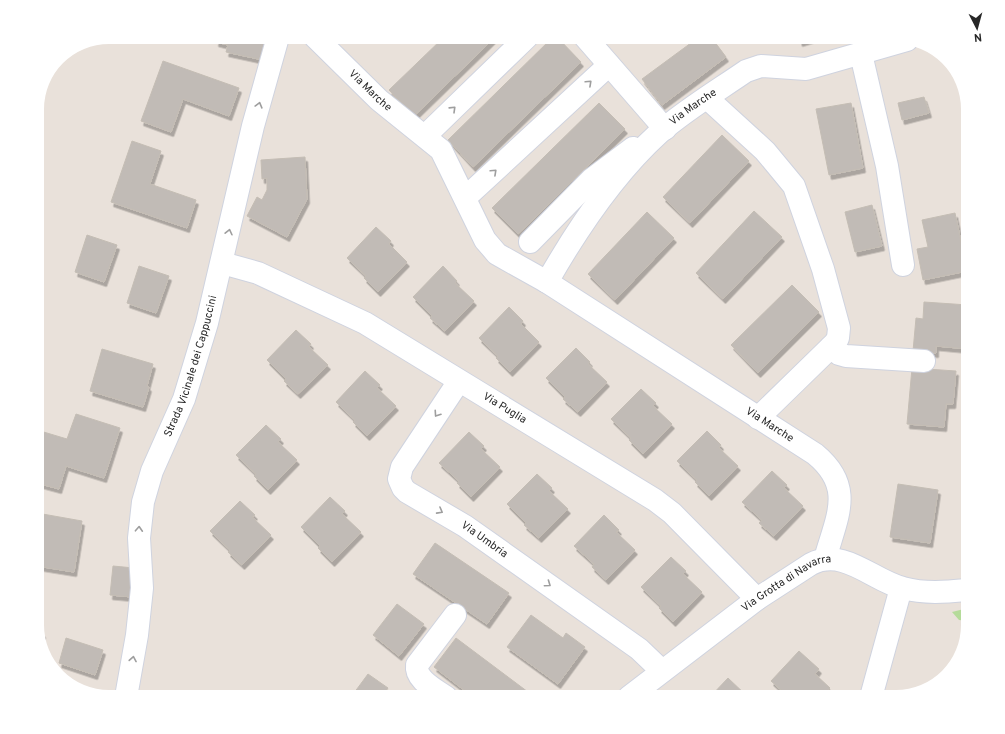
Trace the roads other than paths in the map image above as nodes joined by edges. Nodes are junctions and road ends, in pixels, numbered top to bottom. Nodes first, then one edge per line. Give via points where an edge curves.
1 (276, 44) edge
2 (321, 44) edge
3 (520, 44) edge
4 (591, 44) edge
5 (893, 44) edge
6 (860, 54) junction
7 (609, 65) junction
8 (708, 98) junction
9 (665, 129) junction
10 (425, 136) junction
11 (644, 149) junction
12 (465, 198) junction
13 (530, 242) dead end
14 (222, 263) junction
15 (904, 265) dead end
16 (547, 282) junction
17 (831, 347) junction
18 (924, 361) dead end
19 (459, 381) junction
20 (758, 418) junction
21 (825, 559) junction
22 (901, 588) junction
23 (961, 590) edge
24 (758, 599) junction
25 (455, 615) dead end
26 (662, 671) junction
27 (127, 690) edge
28 (437, 690) edge
29 (642, 690) edge
30 (873, 690) edge

14 -> 1 street, Strada Vicinale dei Cappuccini via 253,126
2 - 10 street, Via Marche via 379,100
10 -> 3 street
4 - 7 street
5 - 6 street, Via Marche
6 - 8 street, Via Marche via 806,69 761,66 750,68
6 - 15 street via 886,161
7 - 9 street
12 -> 7 street
8 - 9 street, Via Marche
8 - 17 street via 765,151 794,186 823,269 838,324 838,338
9 - 11 street, Via Marche
10 - 12 street, Via Marche via 446,157
11 - 13 street via 631,148 602,170
11 - 16 street, Via Marche via 579,229
12 - 16 street, Via Marche via 483,237 492,249 505,260
14 - 19 street, Via Puglia via 258,273 359,320
27 -> 14 street, Strada Vicinale dei Cappuccini via 142,588 139,538 143,502 152,471 184,399 208,323
16 - 20 street, Via Marche
17 - 18 street via 846,356
17 - 20 street
19 - 24 street, Via Puglia via 664,506
19 -> 26 street, Via Umbria via 402,467 399,479 403,488 465,526 639,649
20 - 21 street, Via Marche via 815,454 834,475 839,491 839,504
21 - 22 street, Via Grotta di Navarra via 854,564
21 - 24 street, Via Grotta di Navarra via 811,564
22 - 23 street, Via Grotta di Navarra via 930,592
22 - 30 street
24 - 26 street, Via Grotta di Navarra
25 - 28 street via 417,665 420,677
26 - 29 street, Via Grotta di Navarra

